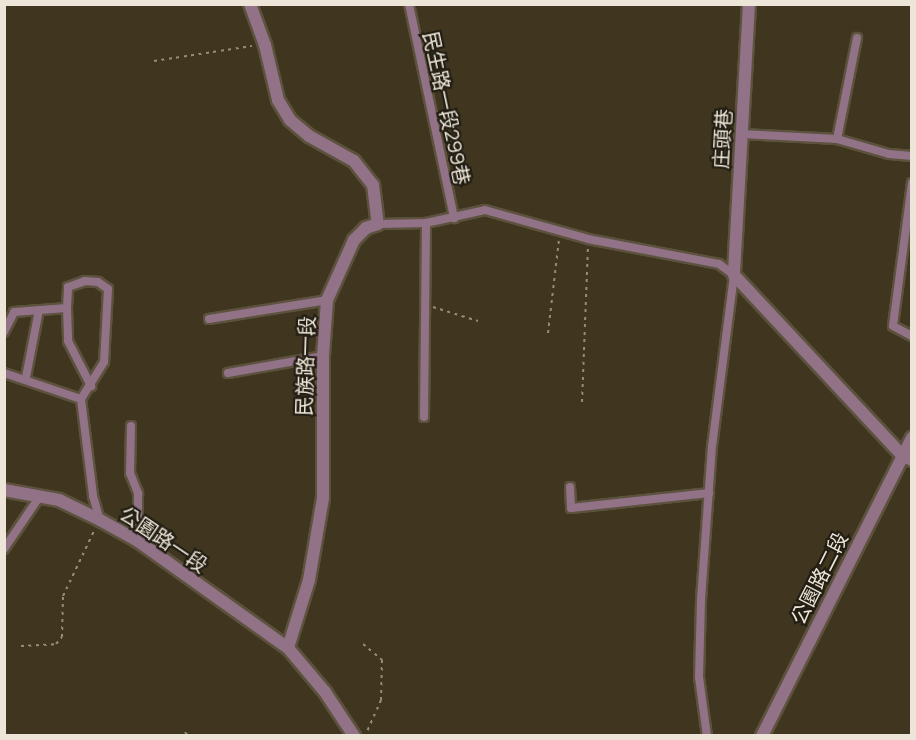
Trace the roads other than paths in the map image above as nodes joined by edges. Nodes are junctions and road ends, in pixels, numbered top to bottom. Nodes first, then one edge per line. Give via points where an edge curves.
1 (250, 4) edge
2 (409, 4) edge
3 (749, 4) edge
4 (856, 38) dead end
5 (742, 134) junction
6 (837, 140) junction
7 (912, 156) edge
8 (912, 183) edge
9 (454, 218) junction
10 (426, 223) junction
11 (378, 224) junction
12 (734, 275) junction
13 (327, 300) junction
14 (67, 308) junction
15 (39, 310) junction
16 (209, 319) dead end
17 (4, 332) edge
18 (912, 336) edge
19 (323, 356) junction
20 (4, 373) edge
21 (228, 373) dead end
22 (26, 377) junction
23 (91, 386) junction
24 (81, 399) junction
25 (424, 417) dead end
26 (131, 426) dead end
27 (912, 438) edge
28 (907, 458) edge
29 (570, 487) dead end
30 (4, 490) edge
31 (709, 493) junction
32 (40, 496) junction
33 (100, 520) junction
34 (138, 541) junction
35 (4, 549) edge
36 (288, 648) junction
37 (354, 735) edge
38 (707, 735) edge
39 (762, 735) edge

1 - 11 street via 278,100 290,120 309,136 354,161 373,185
2 - 9 lane, 民生路一段299巷
3 - 5 street, 庄頭巷
4 - 6 lane
5 - 6 lane
5 - 12 street, 庄頭巷
6 - 7 lane via 888,154
8 - 18 lane via 893,326
9 - 10 lane
9 - 12 lane via 485,210 588,238 719,264
10 - 11 lane
10 - 25 lane
11 - 13 street, 民族路一段 via 366,228 354,240
12 - 28 street
12 - 31 lane
13 - 16 lane
13 - 19 street, 民族路一段
14 - 15 lane
14 - 23 lane via 68,341
14 - 23 lane via 68,287 85,281 98,282 108,289 104,362
15 - 17 lane via 14,312
15 - 22 lane
19 - 21 lane
19 - 36 street, 民族路一段 via 324,498 309,580
20 - 22 lane
22 - 24 lane
23 - 24 lane
24 - 33 lane via 93,496
26 - 34 lane via 130,473 138,493
27 - 28 street, 公園路二段
28 - 39 street, 公園路二段
29 - 31 lane via 571,508
30 - 32 street, 公園路一段
31 - 38 lane via 699,677
32 - 33 street, 公園路一段
32 - 35 lane
33 - 34 street, 公園路一段
34 - 36 street, 公園路一段
36 - 37 street

